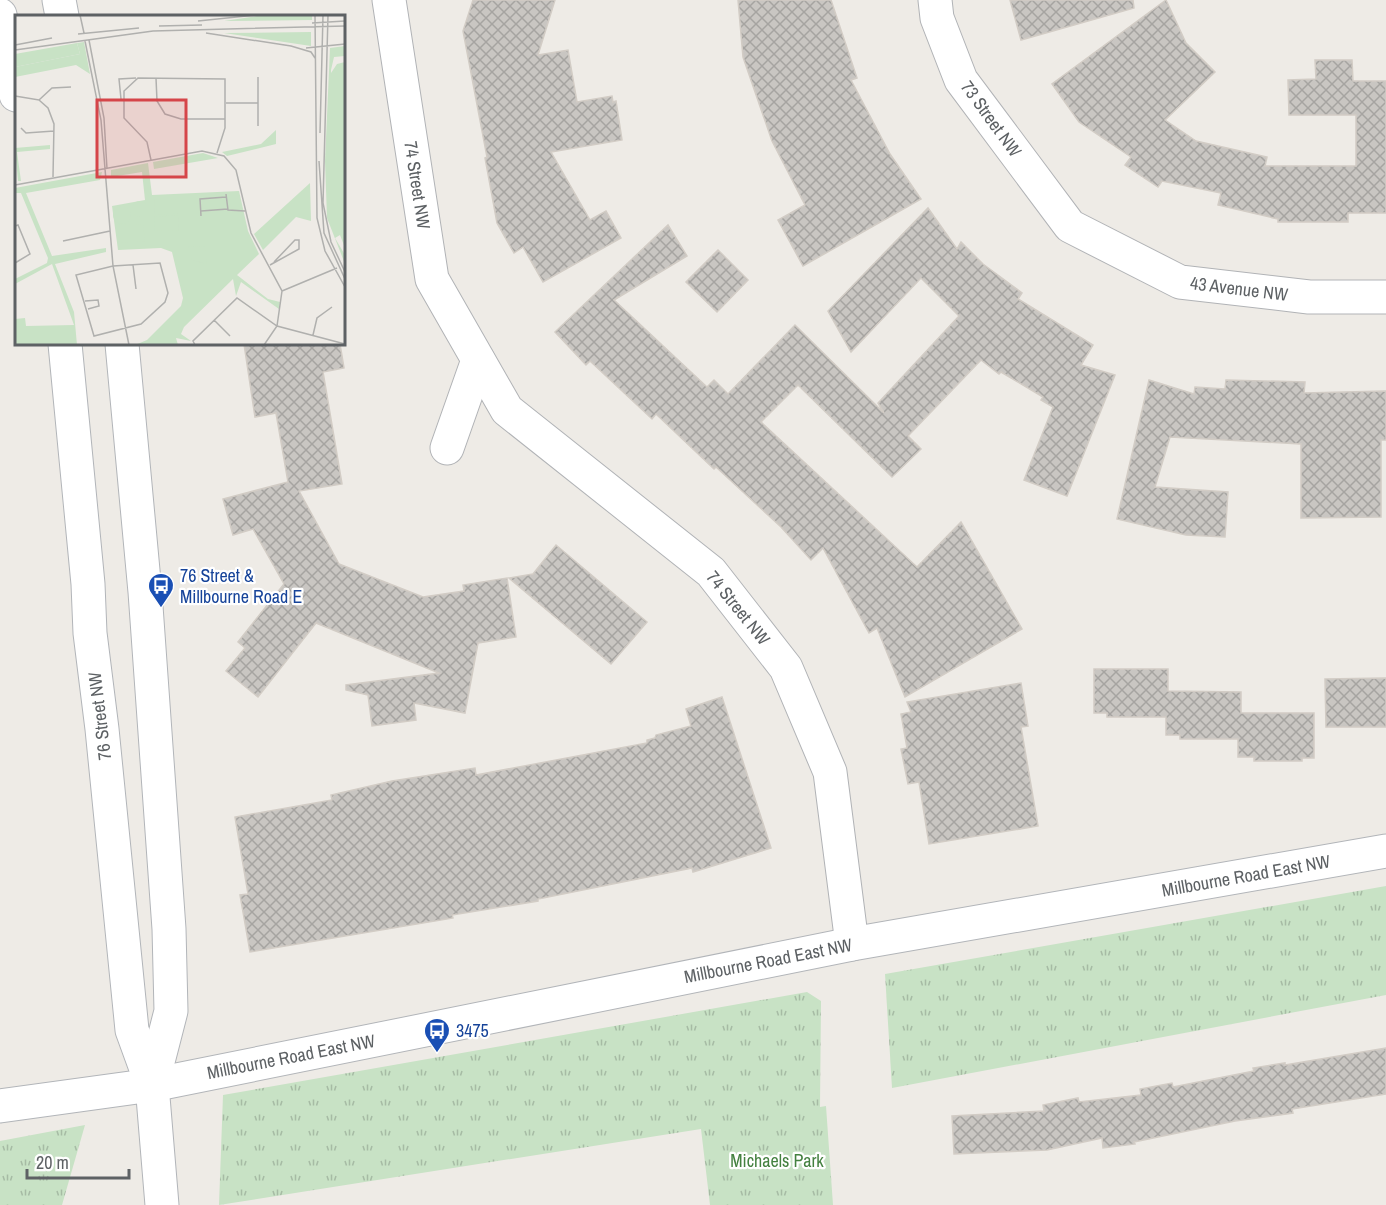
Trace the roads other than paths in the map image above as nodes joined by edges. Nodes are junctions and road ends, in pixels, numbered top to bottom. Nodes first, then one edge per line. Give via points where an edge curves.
1 (59, 0) edge
2 (389, 0) edge
3 (935, 0) edge
4 (0, 15) edge
5 (63, 15) edge
6 (15, 90) edge
7 (1070, 226) joint
8 (1386, 297) edge
9 (65, 345) edge
10 (122, 345) edge
11 (478, 360) junction
12 (447, 448) dead end
13 (1386, 851) edge
14 (852, 944) junction
15 (152, 1085) junction
16 (0, 1106) edge
17 (162, 1205) edge

1 - 5 street
2 - 11 street, 74 Street NW via 432,279
3 - 7 street, 73 Street NW via 937,18 961,80
4 - 6 street
7 - 8 street, 43 Avenue NW via 1180,282 1309,297
9 - 15 street, 76 Street NW via 90,633 132,1030
10 - 15 street, 76 Street NW via 145,592 169,929 171,1011
11 - 12 street
11 - 14 street, 74 Street NW via 507,410 711,572 786,668 830,772
13 - 14 street, Millbourne Road East NW
14 - 15 street, Millbourne Road East NW
15 - 16 street, Millbourne Road East NW
15 - 17 street, 76 Street NW

